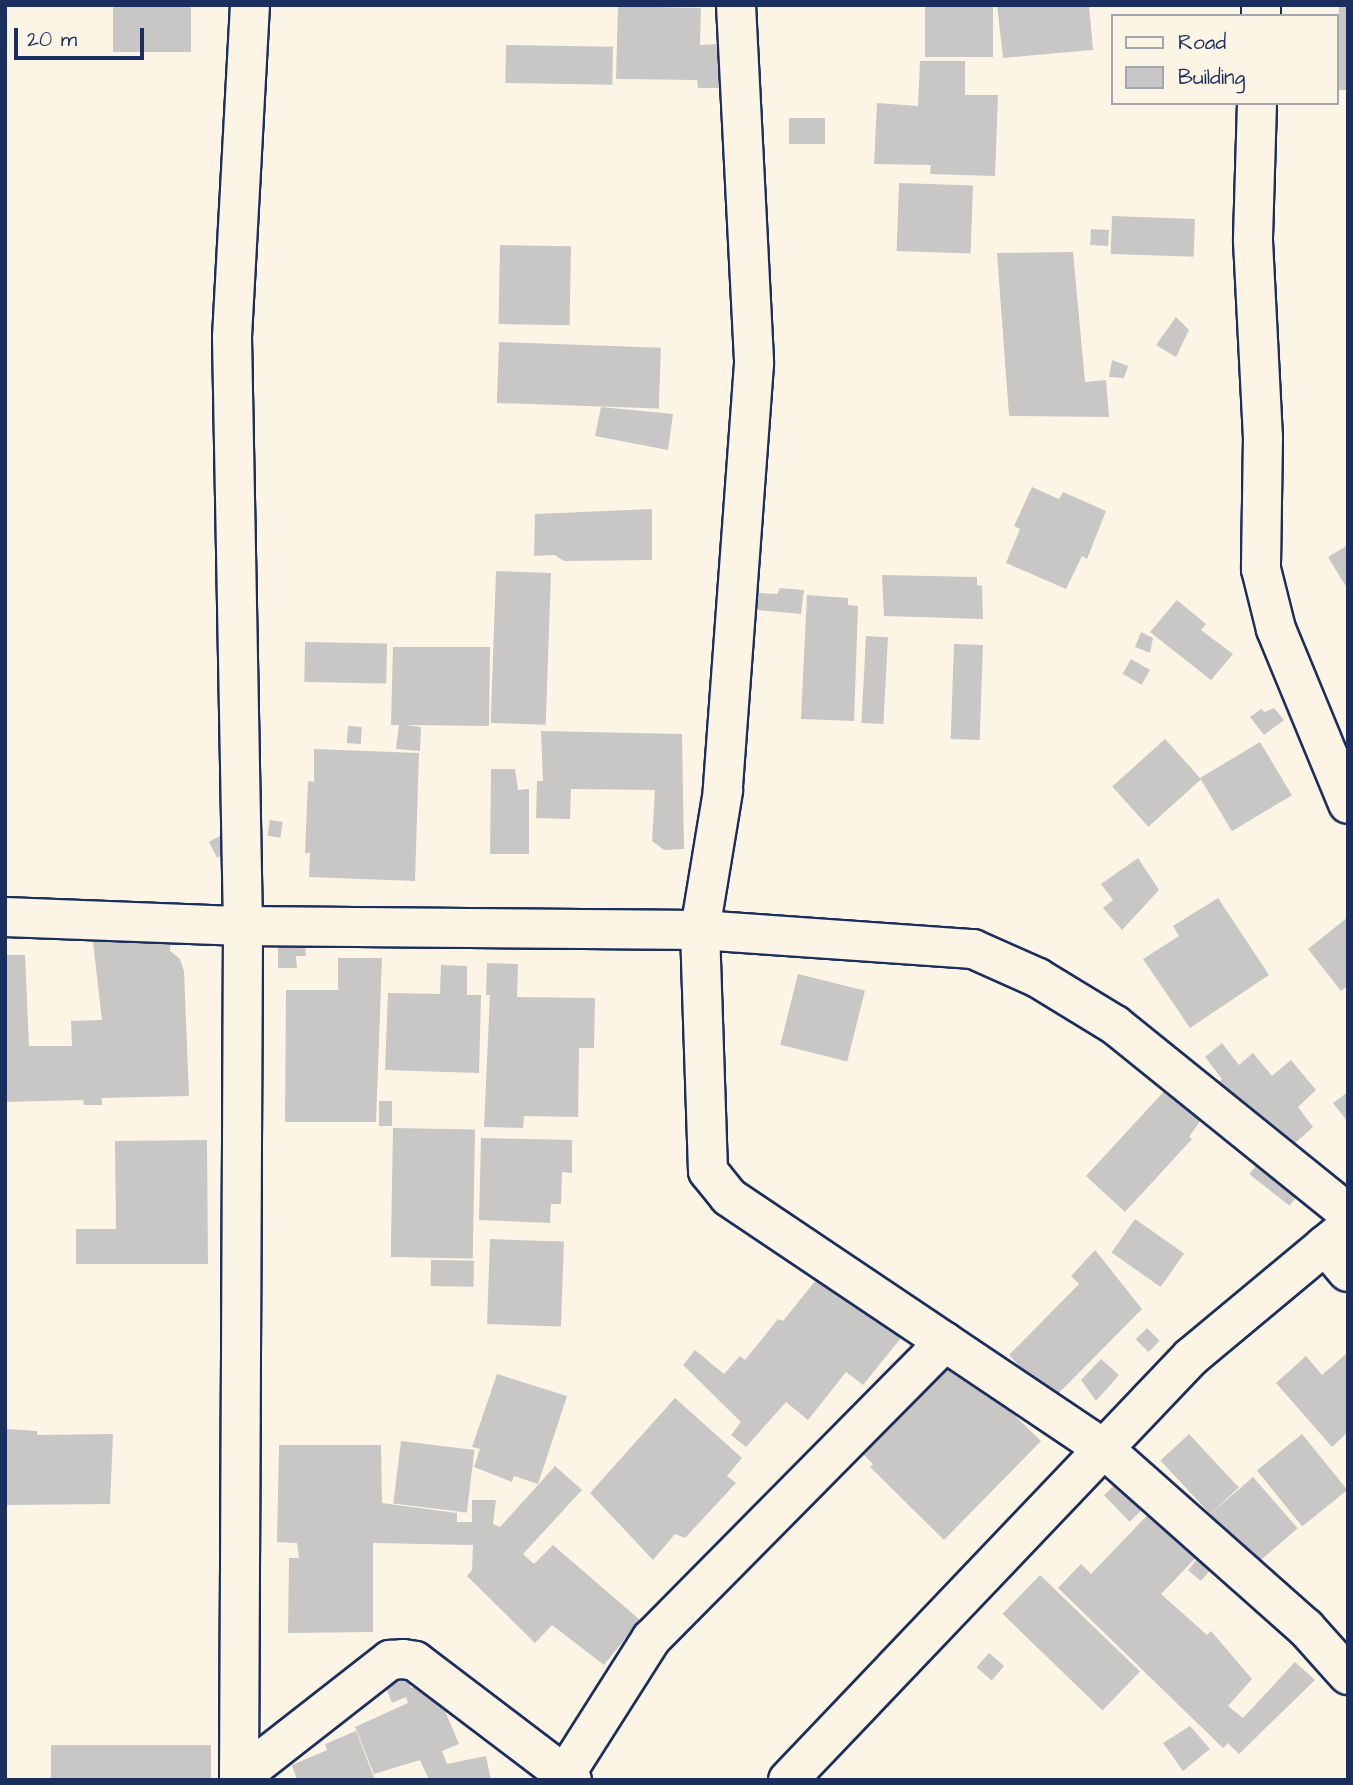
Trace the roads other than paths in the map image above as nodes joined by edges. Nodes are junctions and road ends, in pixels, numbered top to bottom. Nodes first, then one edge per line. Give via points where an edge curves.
1 (250, 5) edge
2 (736, 5) edge
3 (1258, 105) edge
4 (1348, 804) edge
5 (5, 917) edge
6 (243, 926) junction
7 (700, 930) junction
8 (1348, 1213) edge
9 (1340, 1248) edge
10 (945, 1342) junction
11 (1103, 1448) junction
12 (1348, 1675) edge
13 (569, 1776) edge
14 (239, 1779) edge
15 (788, 1780) edge

1 - 6 street via 232,337
2 - 7 street via 754,364 723,790
3 - 4 street via 1253,241 1264,437 1261,569 1276,629
5 - 6 street
6 - 7 street
6 - 14 street
7 - 8 street via 973,949 1038,978 1115,1025
7 - 10 street via 708,1171 729,1197
9 - 11 street via 1191,1357
10 - 11 street
10 - 13 street via 651,1639
11 - 12 street via 1306,1628
11 - 15 street
13 - 14 street via 415,1661 403,1659 390,1660

